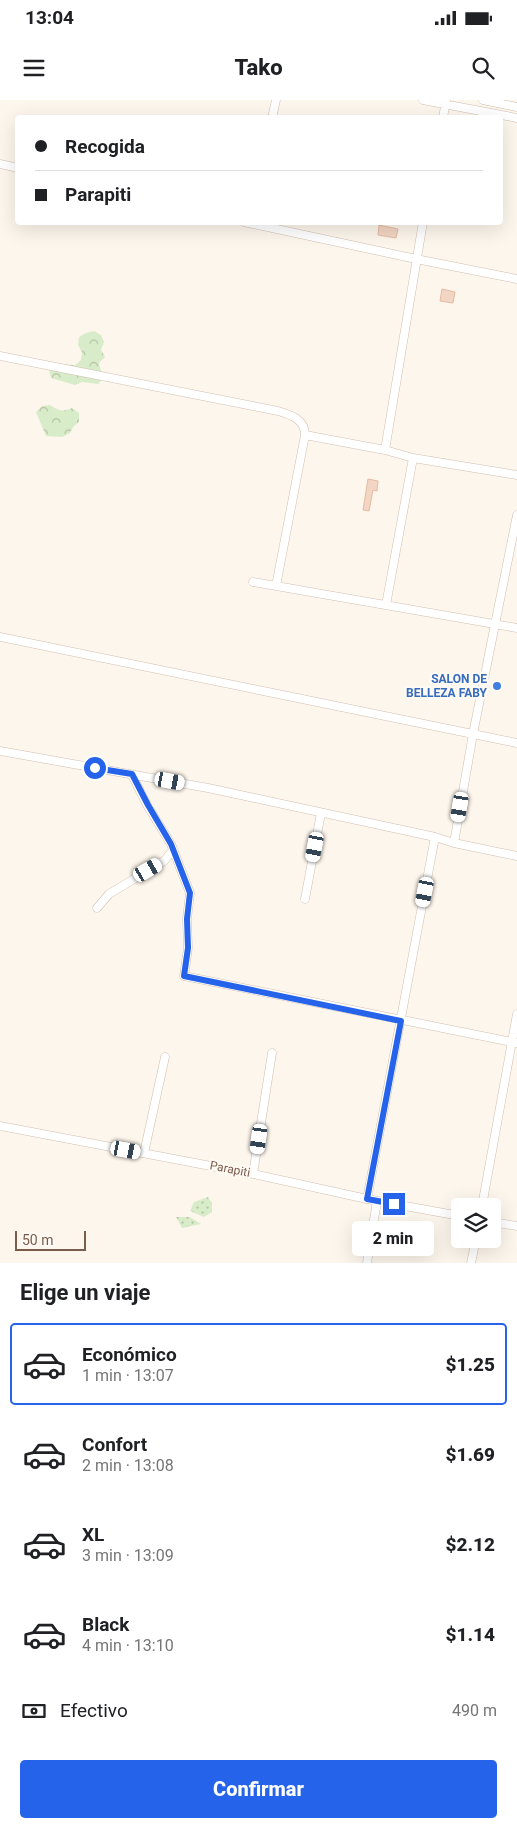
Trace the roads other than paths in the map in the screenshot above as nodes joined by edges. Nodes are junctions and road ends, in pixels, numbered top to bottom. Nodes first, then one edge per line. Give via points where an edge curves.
1 (276, 100) edge
2 (423, 100) edge
3 (483, 100) edge
4 (446, 102) edge
5 (517, 106) edge
6 (273, 115) edge
7 (444, 115) edge
8 (517, 118) edge
9 (0, 164) edge
10 (15, 167) edge
11 (257, 225) edge
12 (422, 225) edge
13 (416, 260) junction
14 (517, 278) edge
15 (0, 356) edge
16 (306, 435) junction
17 (384, 450) junction
18 (413, 458) junction
19 (517, 475) edge
20 (517, 515) edge
21 (253, 582) dead end
22 (276, 586) junction
23 (386, 605) junction
24 (494, 623) junction
25 (517, 628) edge
26 (0, 637) edge
27 (473, 734) junction
28 (517, 743) edge
29 (0, 751) edge
30 (132, 774) junction
31 (321, 813) junction
32 (435, 838) junction
33 (454, 843) junction
34 (174, 850) junction
35 (517, 856) edge
36 (305, 899) dead end
37 (96, 908) dead end
38 (517, 1014) edge
39 (401, 1021) junction
40 (515, 1043) edge
41 (272, 1053) dead end
42 (165, 1057) dead end
43 (0, 1126) edge
44 (144, 1153) junction
45 (254, 1174) junction
46 (484, 1198) edge
47 (367, 1199) junction
48 (377, 1201) junction
49 (451, 1214) edge
50 (501, 1223) edge
51 (517, 1226) edge
52 (474, 1248) edge
53 (367, 1263) edge
54 (471, 1263) edge

1 - 6 street
2 - 4 street
3 - 5 street
4 - 7 street
4 - 8 street
9 - 10 street
11 - 13 street
12 - 13 street
13 - 14 street
13 - 17 street
15 - 16 street via 278,410 301,421
16 - 17 street
16 - 22 street
17 - 18 street
18 - 19 street
18 - 23 street
20 - 24 street
21 - 22 street
22 - 23 street
23 - 24 street
24 - 25 street
24 - 27 street
26 - 27 street
27 - 28 street
27 - 33 street
29 - 30 street
30 - 31 street
30 - 34 street
31 - 32 street
31 - 36 street
32 - 33 street
32 - 39 street
33 - 35 street
34 - 37 street via 164,861 108,894
34 - 39 street via 190,893 184,976
38 - 40 street
39 - 40 street
39 - 47 street
40 - 46 street
41 - 45 street
42 - 44 street
43 - 44 street, Parapiti
44 - 45 street, Parapiti
45 - 47 street, Parapiti
47 - 48 street, Parapiti
48 - 49 street, Parapiti
48 - 53 street
50 - 51 street
52 - 54 street

